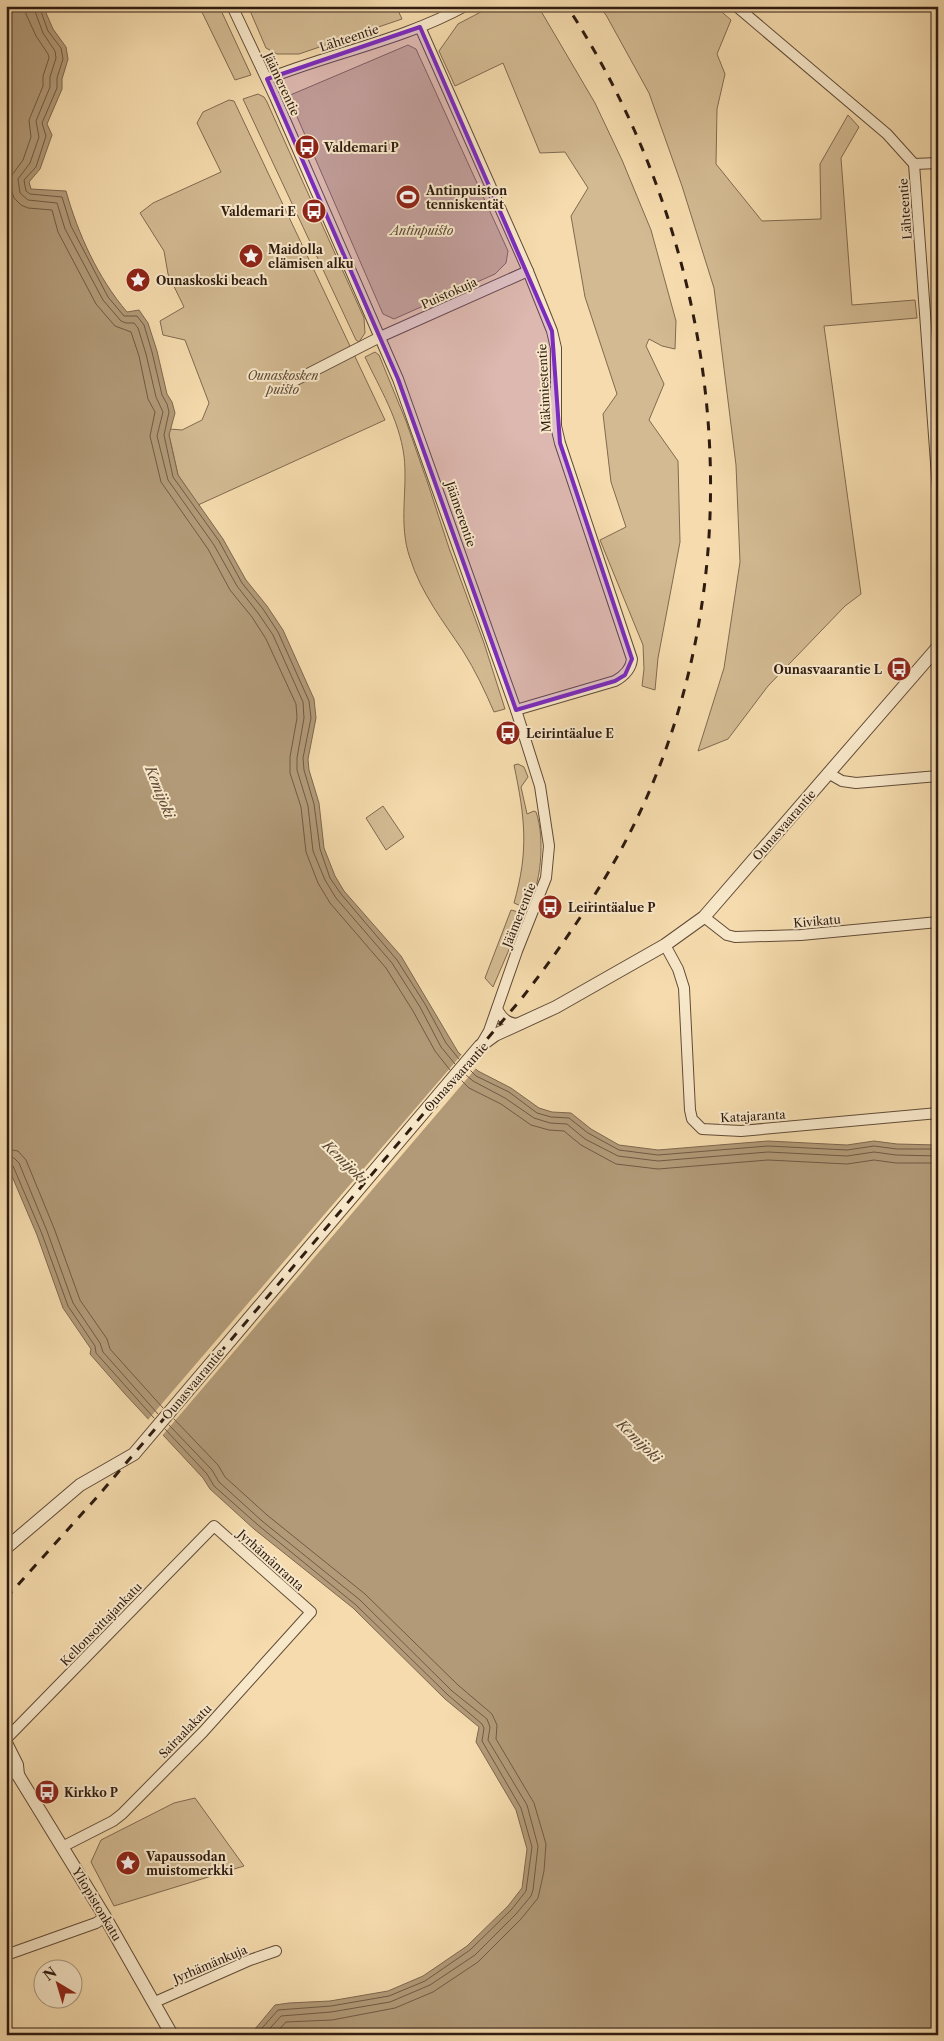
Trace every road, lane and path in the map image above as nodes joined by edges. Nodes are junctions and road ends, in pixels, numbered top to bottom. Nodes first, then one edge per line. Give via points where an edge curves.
1 (232, 6) edge
2 (465, 6) edge
3 (736, 6) edge
4 (420, 28) junction
5 (267, 79) junction
6 (938, 163) edge
7 (914, 164) junction
8 (528, 271) junction
9 (380, 337) junction
10 (292, 382) dead end
11 (938, 490) edge
12 (938, 648) edge
13 (516, 710) junction
14 (828, 774) junction
15 (938, 776) edge
16 (704, 917) junction
17 (938, 922) edge
18 (665, 946) junction
19 (498, 1009) junction
20 (522, 1024) junction
21 (480, 1046) junction
22 (938, 1113) edge
23 (214, 1526) joint
24 (6, 1548) edge
25 (311, 1612) joint
26 (6, 1739) edge
27 (6, 1744) edge
28 (6, 1766) edge
29 (18, 1775) junction
30 (62, 1847) junction
31 (106, 1917) junction
32 (276, 1951) dead end
33 (6, 1955) edge
34 (155, 2002) junction
35 (172, 2035) edge

1 - 5 street, Jäämerentie
2 - 4 street, Lähteentie
3 - 7 street, Lähteentie via 887,134
4 - 5 street, Lähteentie
4 - 8 street, Mäkimiestentie
5 - 9 street, Jäämerentie
6 - 7 street
7 - 11 street, Lähteentie
8 - 9 street, Puistokuja
8 - 13 street, Mäkimiestentie via 556,348 556,426 560,443 632,665 615,681
9 - 10 street, Puistokuja
9 - 13 street, Jäämerentie via 428,459
12 - 14 street, Ounasvaarantie
13 - 19 street, Jäämerentie via 542,794 548,829 548,863 542,894
14 - 15 street via 856,783
14 - 16 street, Ounasvaarantie
16 - 17 street, Kivikatu via 727,935 735,937 801,935
16 - 18 street, Ounasvaarantie
18 - 20 street, Ounasvaarantie
18 - 22 street, Katajaranta via 684,988 690,1110 692,1119 702,1129 741,1131
19 - 20 street via 507,1021
19 - 21 street, Jäämerentie
20 - 21 street, Ounasvaarantie via 495,1035
21 - 24 street, Ounasvaarantie via 134,1454 80,1485
23 - 25 street, Jyrhämänranta
23 - 26 street, Kellonsoittajankatu
25 - 30 street, Sairaalakatu via 122,1814
27 - 29 street, Yliopistonkatu via 18,1765
28 - 29 street, Yliopistonkatu
29 - 30 street, Yliopistonkatu
30 - 31 street, Yliopistonkatu
31 - 33 street
31 - 34 street, Yliopistonkatu
32 - 34 street, Jyrhämänkuja
34 - 35 street, Yliopistonkatu

